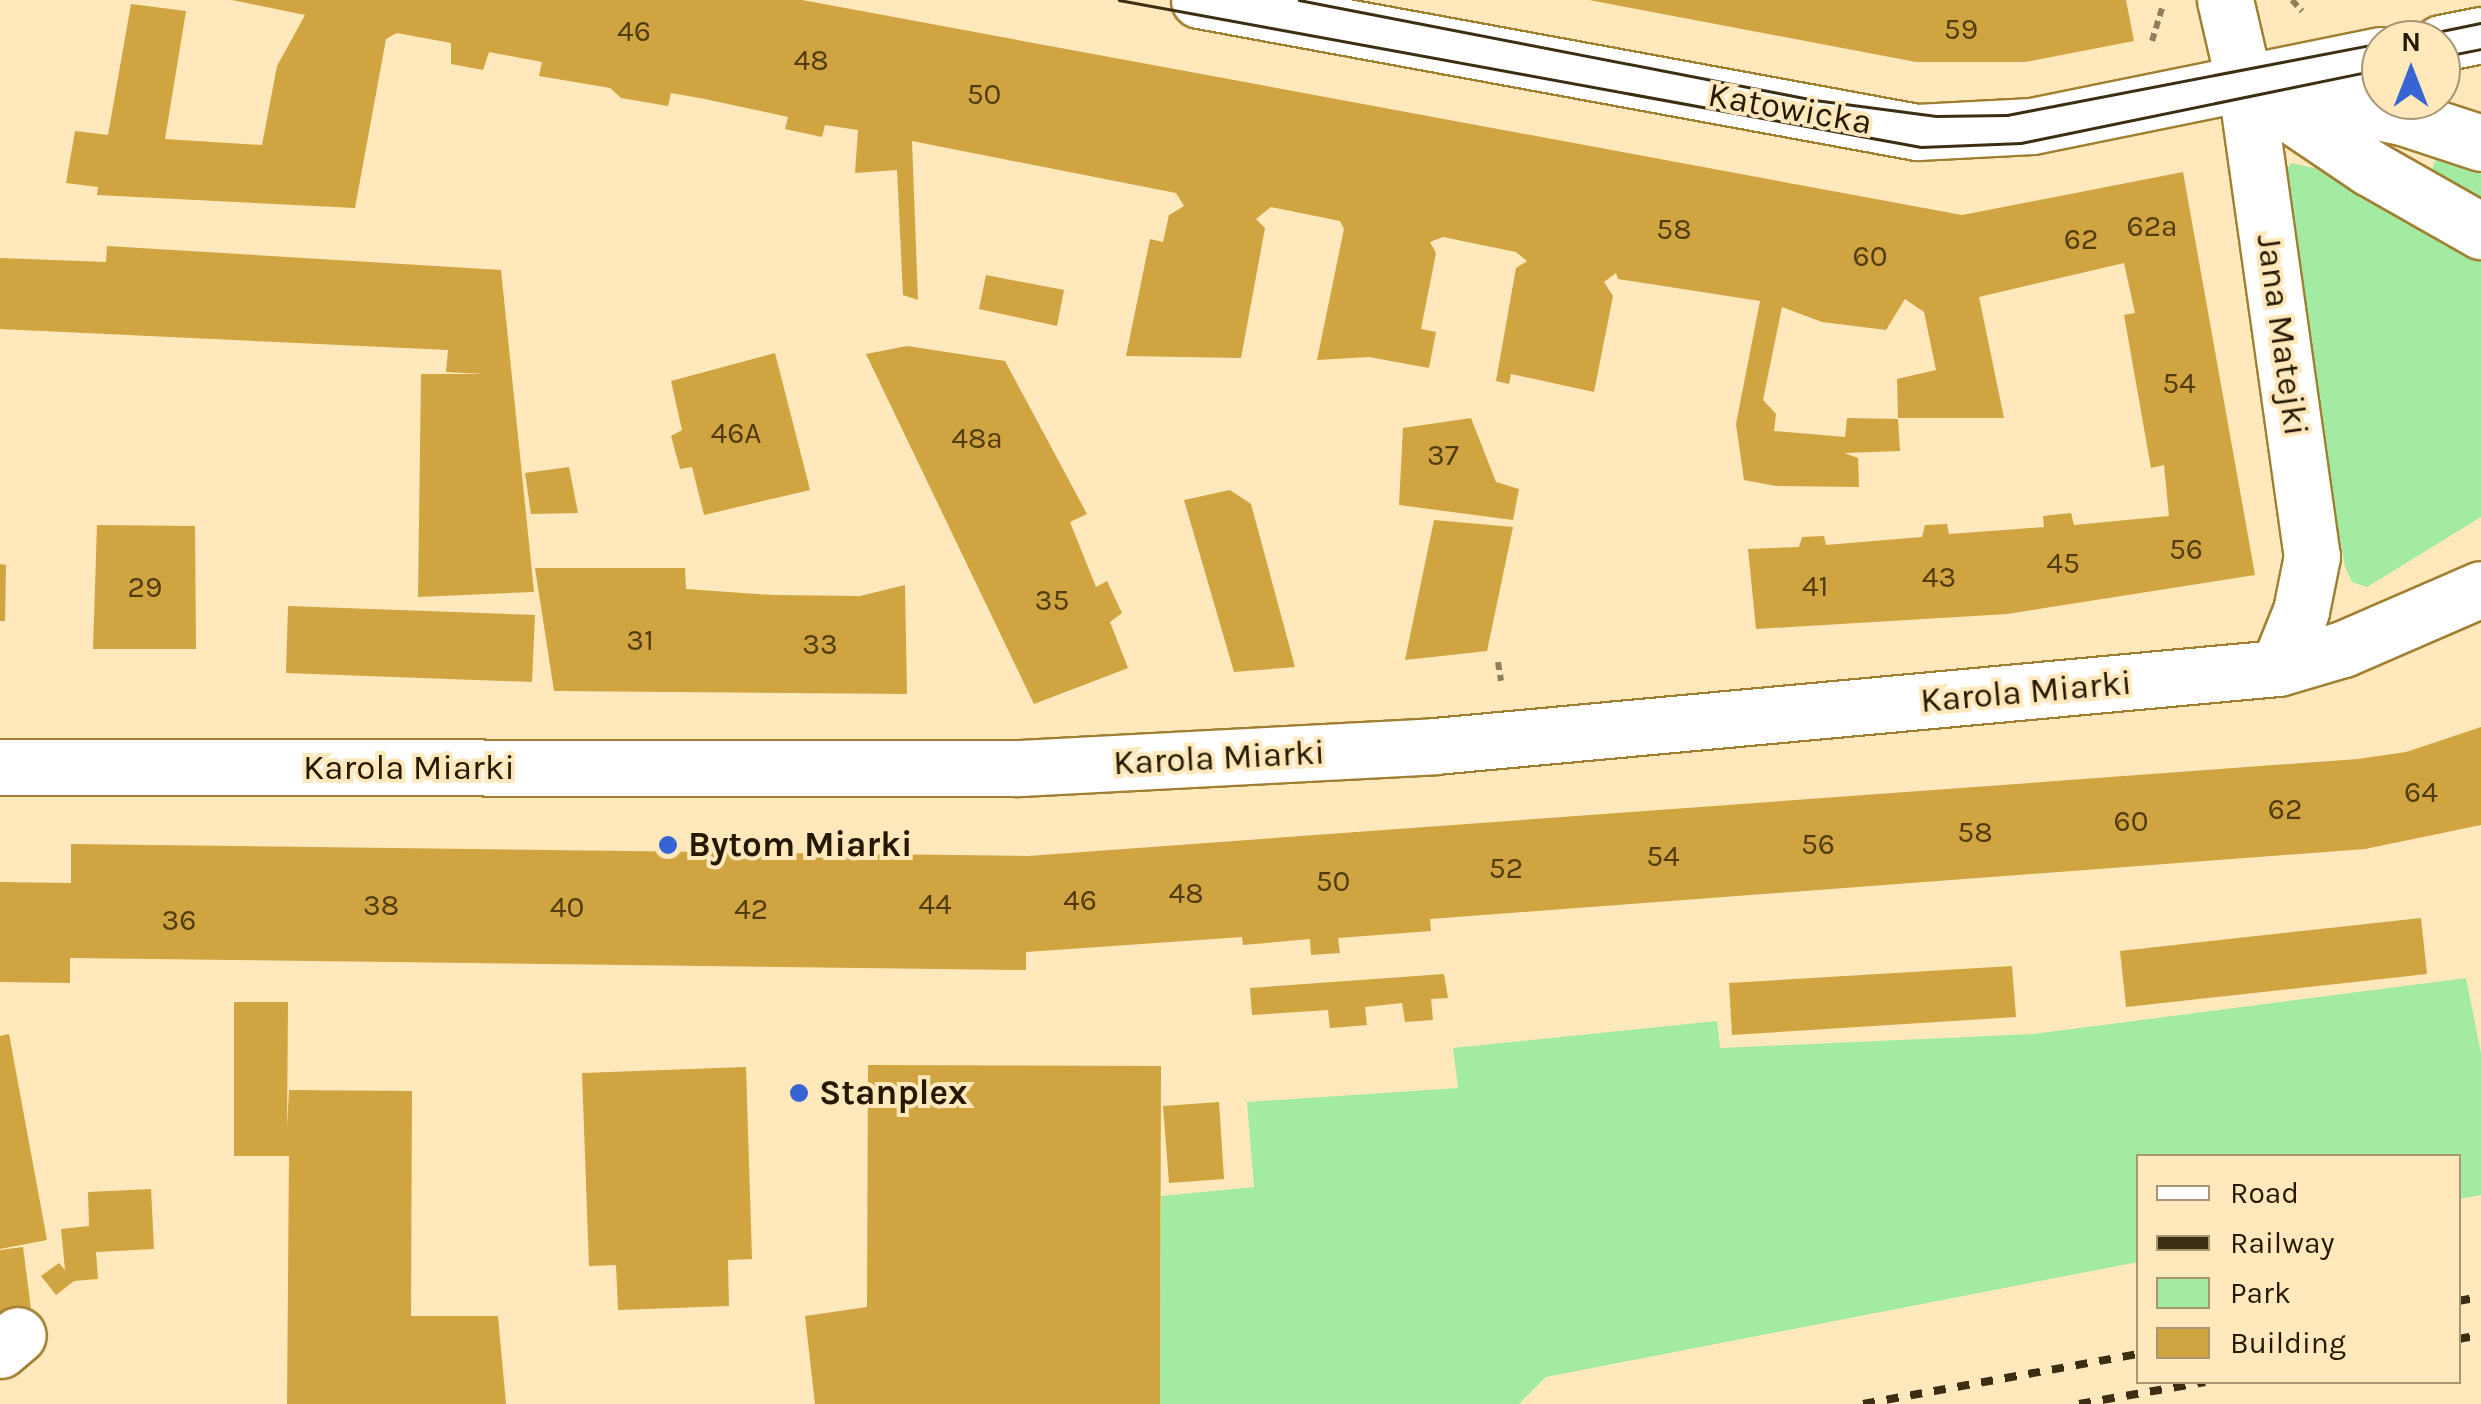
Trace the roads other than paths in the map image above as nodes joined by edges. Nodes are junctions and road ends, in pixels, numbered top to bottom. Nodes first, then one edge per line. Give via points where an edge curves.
1 (1200, 0) edge
2 (2225, 0) edge
3 (2361, 60) edge
4 (2244, 83) junction
5 (2481, 143) edge
6 (2481, 230) edge
7 (2481, 560) edge
8 (2481, 589) edge
9 (2422, 609) junction
10 (2278, 668) junction
11 (0, 768) edge

1 - 4 main road, Katowicka via 1917,132 2032,126
2 - 4 main road, Jana Matejki
3 - 4 main road, Katowicka
4 - 5 main road via 2402,116
4 - 6 main road via 2370,168
4 - 10 main road, Jana Matejki via 2312,556 2301,611
7 - 9 main road, Karola Miarki
8 - 9 main road, Karola Miarki
9 - 10 main road, Karola Miarki via 2343,649
10 - 11 main road, Karola Miarki via 1435,746 1019,768

